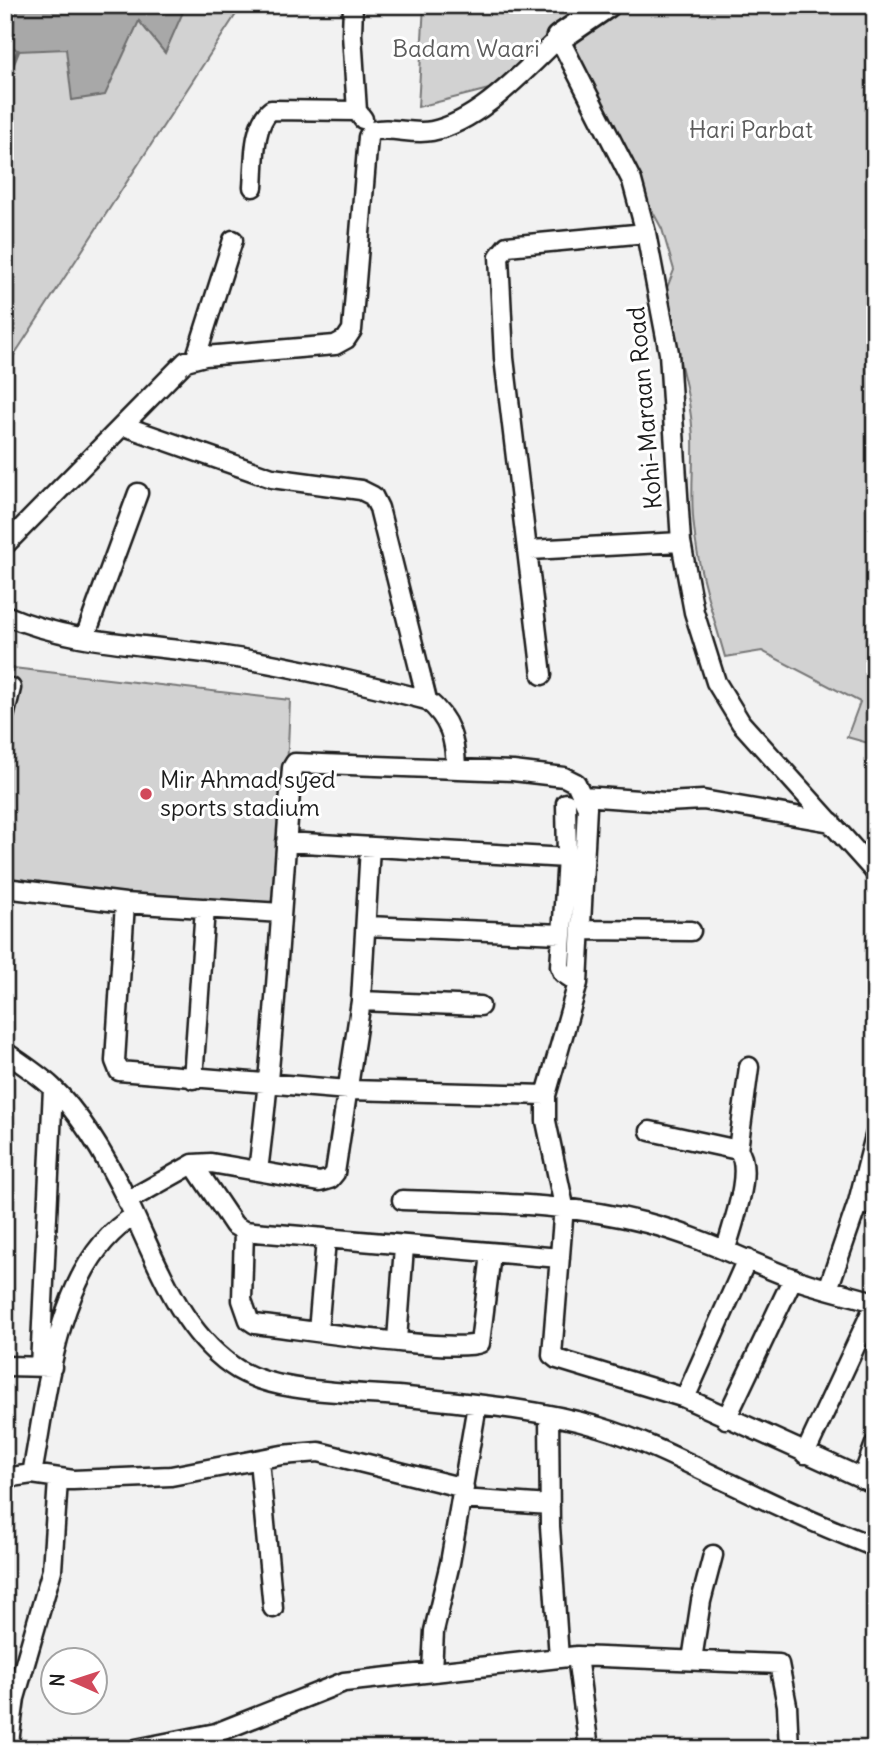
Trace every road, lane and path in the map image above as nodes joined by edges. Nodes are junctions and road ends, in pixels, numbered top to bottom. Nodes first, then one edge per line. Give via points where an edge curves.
1 (353, 5) edge
2 (607, 5) edge
3 (559, 37) junction
4 (357, 111) junction
5 (372, 131) junction
6 (253, 187) dead end
7 (646, 233) junction
8 (233, 240) dead end
9 (196, 357) junction
10 (124, 426) junction
11 (138, 493) dead end
12 (681, 542) junction
13 (5, 545) edge
14 (530, 550) junction
15 (5, 615) edge
16 (85, 638) junction
17 (542, 675) dead end
18 (11, 688) dead end
19 (427, 700) junction
20 (5, 713) edge
21 (456, 767) junction
22 (574, 800) junction
23 (831, 822) junction
24 (286, 842) junction
25 (370, 847) junction
26 (567, 858) junction
27 (872, 864) edge
28 (5, 888) edge
29 (125, 903) junction
30 (205, 908) junction
31 (281, 912) junction
32 (366, 926) junction
33 (582, 930) junction
34 (691, 931) dead end
35 (562, 934) junction
36 (578, 983) junction
37 (361, 1001) junction
38 (480, 1006) dead end
39 (5, 1052) edge
40 (749, 1067) dead end
41 (193, 1079) junction
42 (269, 1085) junction
43 (53, 1088) junction
44 (348, 1090) junction
45 (546, 1095) junction
46 (650, 1131) dead end
47 (875, 1136) edge
48 (738, 1150) junction
49 (192, 1164) junction
50 (258, 1171) junction
51 (402, 1200) dead end
52 (866, 1205) edge
53 (564, 1206) junction
54 (131, 1208) junction
55 (244, 1231) junction
56 (326, 1240) junction
57 (404, 1247) junction
58 (726, 1249) junction
59 (491, 1254) junction
60 (560, 1258) junction
61 (747, 1259) junction
62 (793, 1278) junction
63 (828, 1289) junction
64 (875, 1303) edge
65 (318, 1331) junction
66 (397, 1340) junction
67 (5, 1366) edge
68 (46, 1367) junction
69 (685, 1398) junction
70 (477, 1405) junction
71 (549, 1415) junction
72 (726, 1419) junction
73 (875, 1444) edge
74 (805, 1454) junction
75 (259, 1460) junction
76 (32, 1474) junction
77 (5, 1478) edge
78 (58, 1480) junction
79 (869, 1482) edge
80 (463, 1494) junction
81 (550, 1505) junction
82 (875, 1547) edge
83 (713, 1555) dead end
84 (273, 1608) dead end
85 (568, 1657) junction
86 (692, 1660) junction
87 (432, 1671) junction
88 (8, 1749) edge
89 (136, 1749) edge
90 (589, 1749) edge
91 (789, 1749) edge

1 - 4 street
2 - 3 street
3 - 5 street via 503,90 445,128
3 - 7 street, Kohi-Maraan Road via 632,181
4 - 5 street
4 - 6 street via 271,110 263,116 259,129
5 - 9 street via 352,330 346,340 320,347
7 - 12 street, Kohi-Maraan Road via 669,352
7 - 14 street via 506,246 499,256 504,358
8 - 9 street
9 - 10 street via 175,370
10 - 13 street
10 - 19 street via 272,478 373,496
11 - 16 street
12 - 14 street
12 - 23 street, Kohi-Maraan Road via 694,612 716,682 741,723
14 - 17 street
15 - 16 street
16 - 19 street via 223,655
18 - 20 street
19 - 21 street via 441,711 450,727
21 - 22 street via 564,777 576,783
21 - 24 street via 295,762
22 - 23 street via 703,800
22 - 26 street
22 - 33 street via 586,807
23 - 27 street, Kohi-Maraan Road
24 - 25 street
24 - 31 street
25 - 26 street
25 - 32 street
26 - 35 street
28 - 29 street
29 - 30 street
29 - 41 street via 116,1068 124,1074
30 - 31 street
30 - 41 street
31 - 42 street
32 - 35 street
32 - 37 street
33 - 34 street
33 - 36 street
35 - 36 street via 561,971
36 - 45 street
37 - 38 street
37 - 44 street
39 - 43 street
40 - 48 street
41 - 42 street
42 - 44 street
42 - 50 street
43 - 54 street via 75,1114
43 - 68 street
44 - 45 street
44 - 50 street via 335,1173 330,1179 308,1181
45 - 53 street via 550,1143
46 - 48 street
47 - 52 street
48 - 58 street via 744,1175
49 - 50 street
49 - 54 street
49 - 55 street via 234,1225
51 - 53 street
52 - 63 street
53 - 58 street via 650,1223
53 - 60 street
54 - 68 street via 103,1240 76,1283
54 - 70 street via 177,1306 214,1352 233,1367 258,1378 305,1388
55 - 56 street
55 - 65 street via 242,1300 249,1320
56 - 57 street
56 - 65 street
57 - 59 street
57 - 66 street
58 - 61 street
59 - 60 street
59 - 66 street via 480,1343 465,1346
60 - 69 street via 552,1355
61 - 62 street
61 - 69 street
62 - 63 street
62 - 72 street
63 - 64 street
64 - 74 street
65 - 66 street
67 - 68 street
68 - 76 street
69 - 72 street
70 - 71 street
70 - 80 street
71 - 81 street
71 - 82 street via 654,1447
72 - 74 street
73 - 79 street
74 - 79 street
75 - 78 street via 171,1476
75 - 80 street via 320,1452
75 - 84 street
76 - 77 street
76 - 78 street
78 - 88 street via 52,1570 15,1698
80 - 81 street
80 - 87 street via 434,1631
81 - 85 street
83 - 86 street
85 - 86 street
85 - 87 street
85 - 90 street
86 - 91 street via 779,1664
87 - 89 street via 344,1682 216,1733

